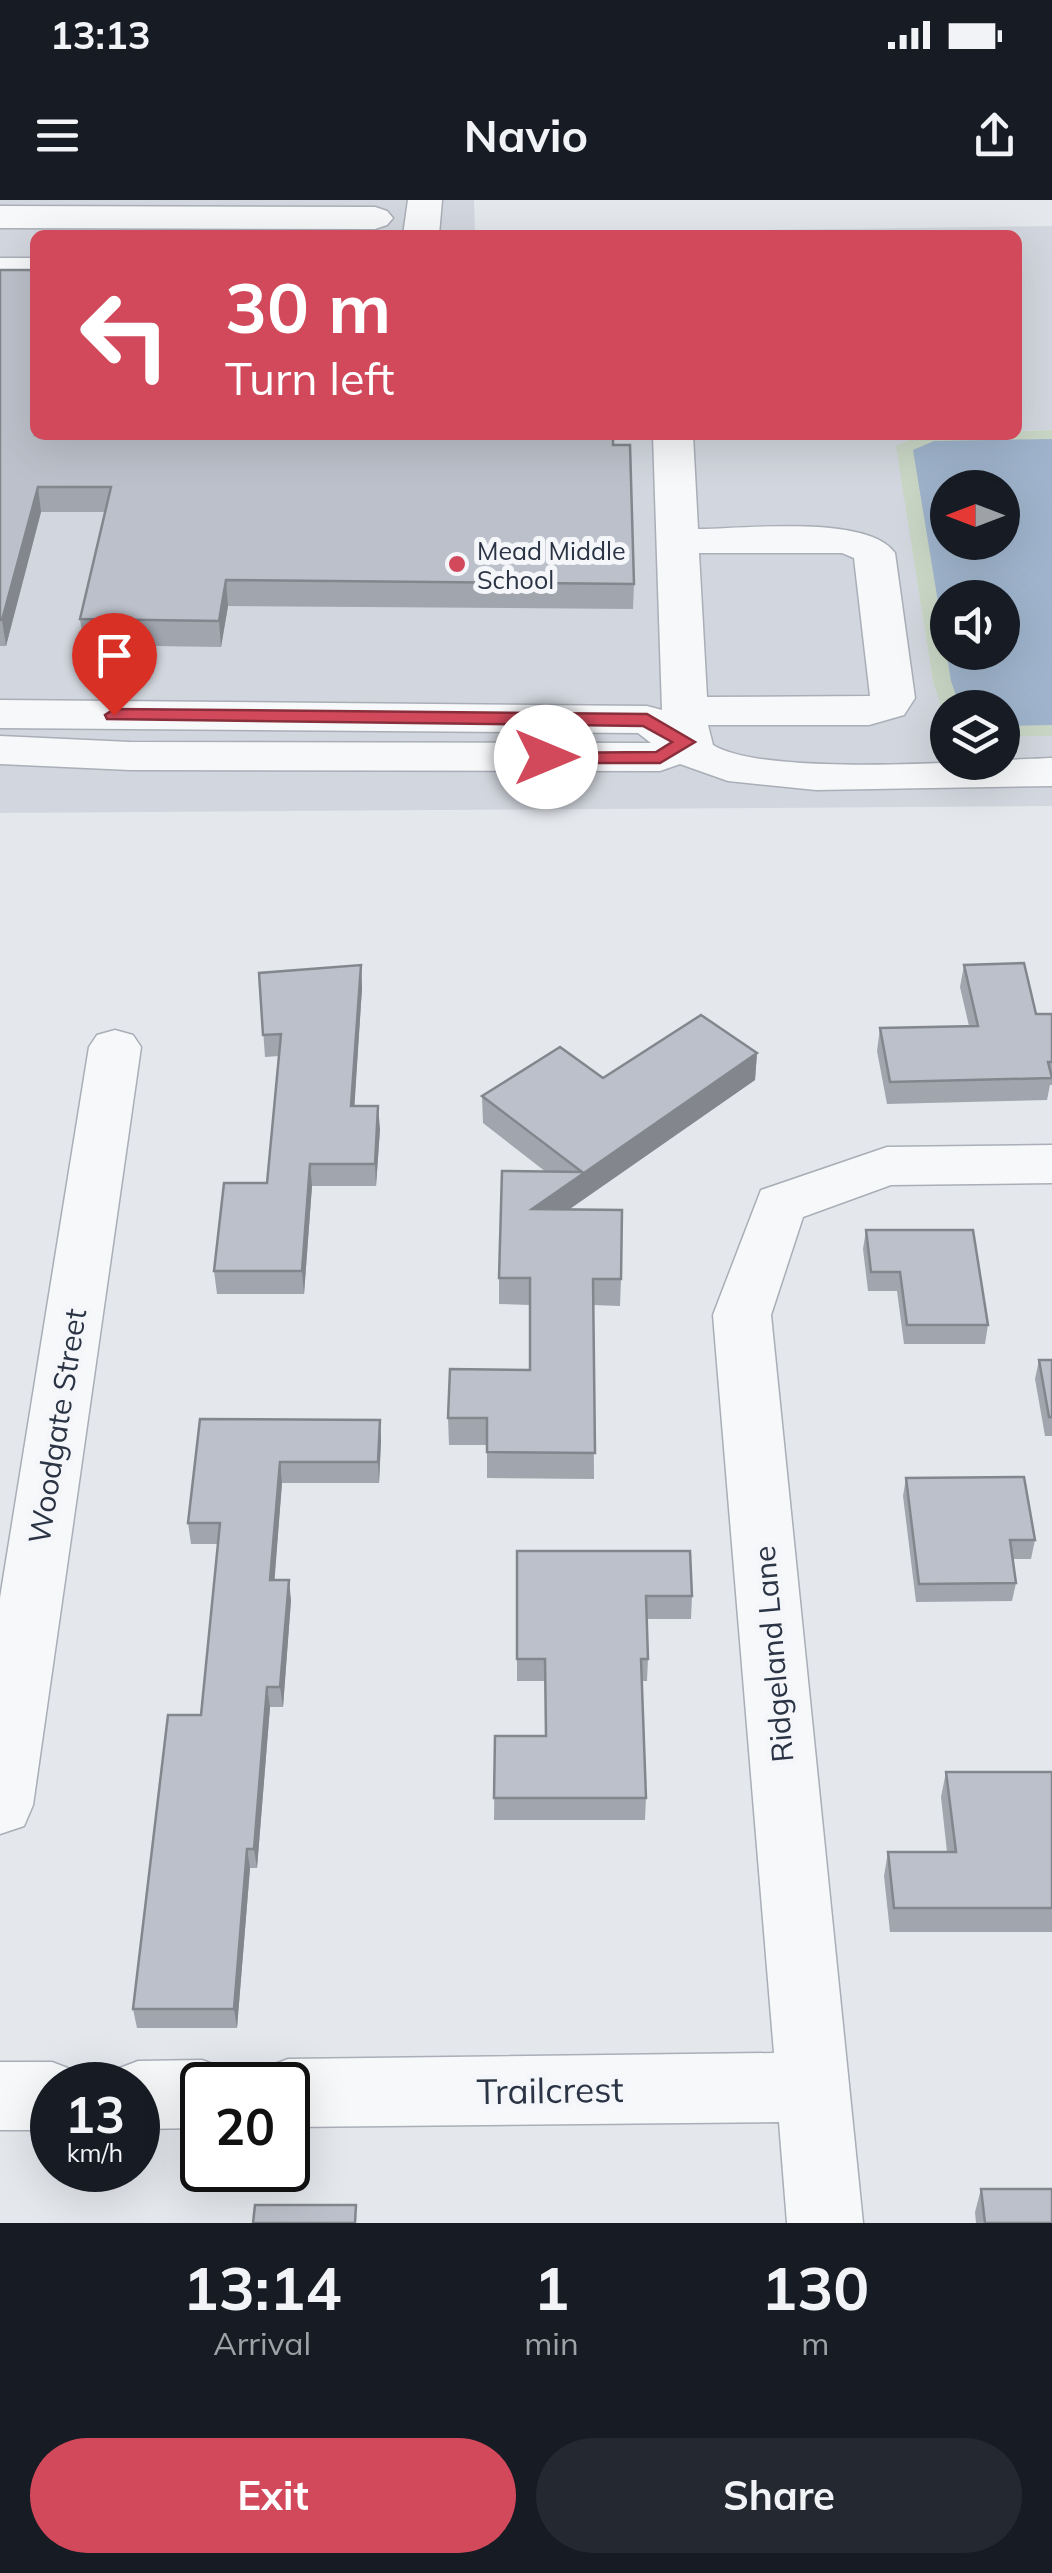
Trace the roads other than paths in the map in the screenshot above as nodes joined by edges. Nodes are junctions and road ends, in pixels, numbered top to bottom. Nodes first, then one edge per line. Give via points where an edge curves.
1 (426, 200) edge
2 (0, 217) edge
3 (374, 218) edge
4 (422, 230) edge
5 (0, 250) edge
6 (30, 250) edge
7 (0, 269) edge
8 (30, 270) edge
9 (673, 440) edge
10 (678, 541) junction
11 (0, 714) edge
12 (686, 726) junction
13 (0, 750) edge
14 (1052, 772) edge
15 (114, 1047) dead end
16 (1052, 1164) edge
17 (0, 1805) edge
18 (812, 2087) junction
19 (310, 2093) edge
20 (0, 2096) edge
21 (30, 2096) edge
22 (824, 2223) edge

1 - 4 street
2 - 3 street
5 - 6 street
7 - 8 street
9 - 10 street
10 - 12 street
10 - 12 street via 842,541 874,554 893,698 869,710
11 - 12 street via 647,720
12 - 13 street via 660,758
12 - 14 street via 700,758 730,767 804,775
15 - 17 street, Woodgate Street
16 - 18 street, Ridgeland Lane via 888,1166 780,1204 742,1315
18 - 19 street, Trailcrest
18 - 22 street, Ridgeland Lane
20 - 21 street

